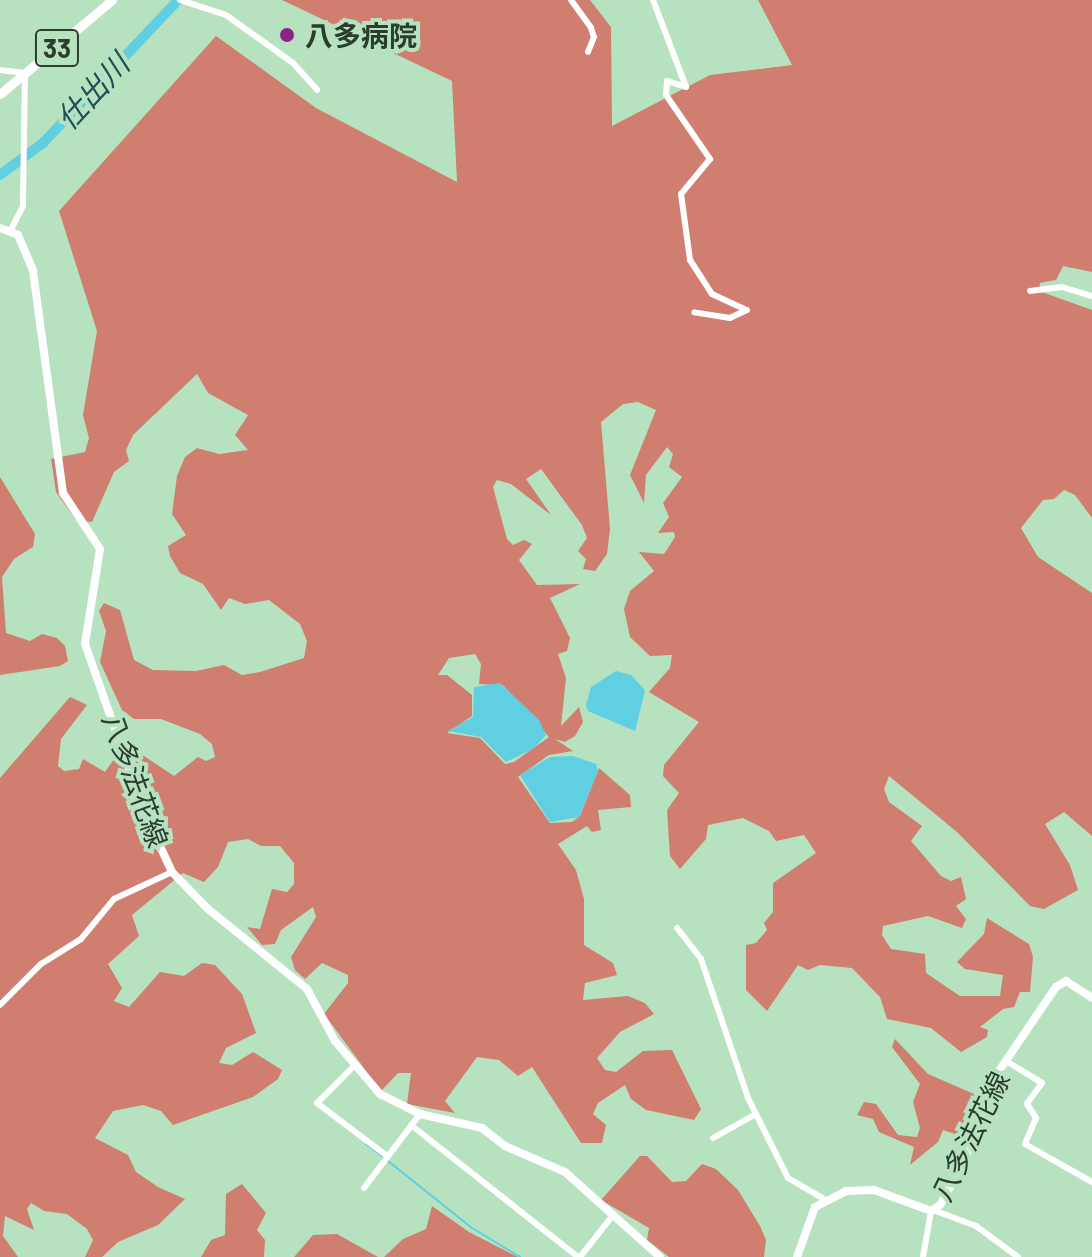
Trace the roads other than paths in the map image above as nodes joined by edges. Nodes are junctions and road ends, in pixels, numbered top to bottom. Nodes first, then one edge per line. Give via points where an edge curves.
1 (112, 0) edge
2 (219, 0) edge
3 (571, 0) edge
4 (653, 0) edge
5 (183, 1) edge
6 (214, 9) junction
7 (588, 52) dead end
8 (0, 70) edge
9 (25, 73) junction
10 (317, 90) dead end
11 (0, 94) edge
12 (0, 228) edge
13 (11, 230) junction
14 (1030, 291) dead end
15 (1092, 296) edge
16 (694, 312) dead end
17 (172, 872) junction
18 (677, 928) dead end
19 (1092, 998) edge
20 (0, 1005) edge
21 (1006, 1061) junction
22 (354, 1066) junction
23 (420, 1114) junction
24 (756, 1114) junction
25 (411, 1125) junction
26 (713, 1138) dead end
27 (386, 1158) junction
28 (1092, 1182) edge
29 (364, 1188) dead end
30 (824, 1199) junction
31 (932, 1211) junction
32 (613, 1215) junction
33 (579, 1257) edge
34 (660, 1257) edge
35 (797, 1257) edge
36 (923, 1257) edge
37 (1018, 1257) edge

1 - 9 main road, 33
2 - 6 street
3 - 7 street via 594,37
4 - 16 street via 686,87 667,81 666,95 710,159 681,194 690,260 712,294 747,310 730,318
5 - 6 street
6 - 10 street via 293,63
8 - 9 street
9 - 11 main road, 33
9 - 13 street via 23,206
12 - 13 main road
13 - 17 main road, 八多法花線 via 33,271 57,418 63,493 100,549 85,644 145,814
14 - 15 street via 1062,287
17 - 20 street via 114,899 81,939 41,964
17 - 22 main road, 八多法花線 via 208,909 307,989
18 - 24 street via 701,959
19 - 21 main road, 八多法花線 via 1062,982
21 - 28 street via 1042,1083 1027,1104 1036,1118 1025,1144
21 - 31 main road, 八多法花線 via 960,1171
22 - 23 main road, 八多法花線 via 380,1094
22 - 27 street via 317,1103
23 - 25 street
23 - 32 main road, 八多法花線 via 482,1128 505,1146 565,1172
24 - 26 street
24 - 30 street via 788,1178
25 - 27 street
25 - 33 street
27 - 29 street
30 - 31 main road, 八多法花線 via 864,1189
30 - 35 main road via 810,1217
31 - 36 street
31 - 37 street via 976,1226
32 - 33 street
32 - 34 main road, 八多法花線

